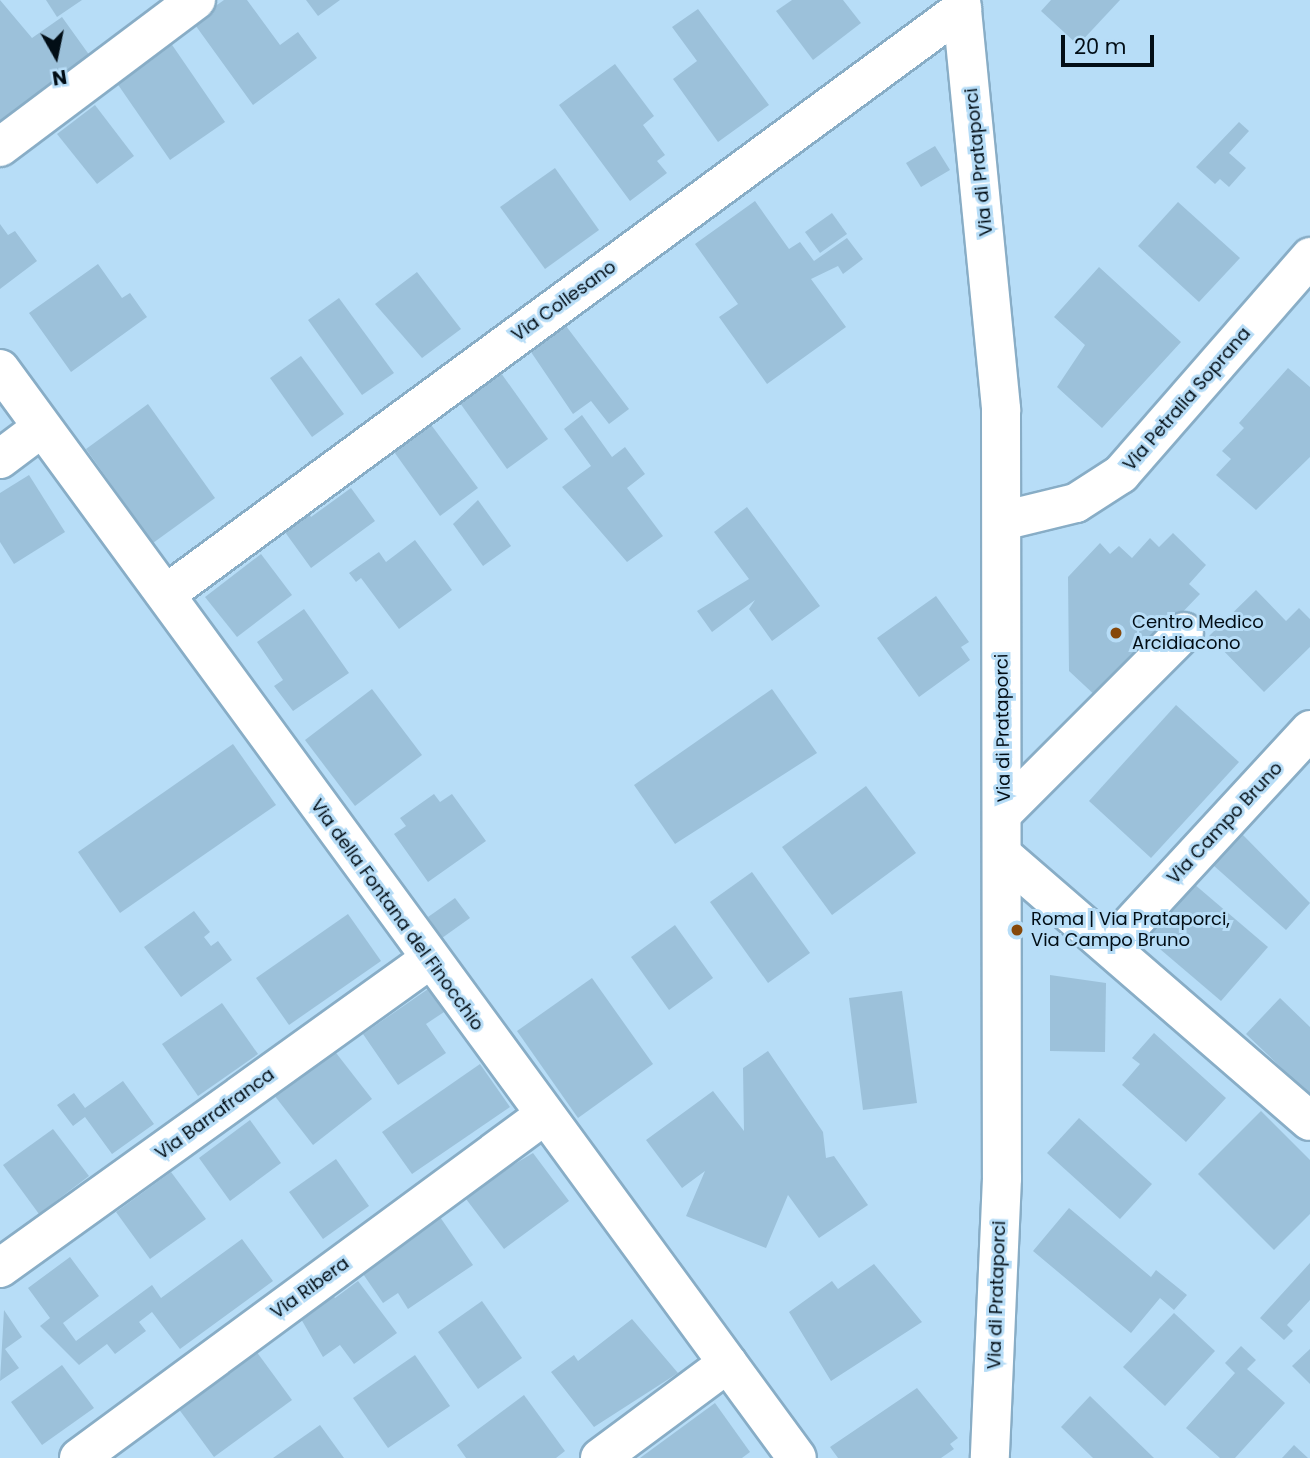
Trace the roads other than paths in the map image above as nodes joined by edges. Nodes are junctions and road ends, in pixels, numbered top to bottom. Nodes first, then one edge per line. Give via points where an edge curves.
1 (196, 0) edge
2 (961, 4) edge
3 (0, 147) edge
4 (1310, 257) edge
5 (0, 369) edge
6 (40, 429) junction
7 (0, 458) edge
8 (1002, 521) junction
9 (166, 594) junction
10 (1184, 632) dead end
11 (1310, 730) edge
12 (1005, 811) junction
13 (1005, 857) junction
14 (1111, 946) junction
15 (429, 960) junction
16 (542, 1117) junction
17 (1310, 1121) edge
18 (0, 1268) edge
19 (728, 1363) junction
20 (79, 1458) edge
21 (600, 1458) edge
22 (797, 1458) edge
23 (990, 1458) edge

1 - 3 street
2 - 8 street, Via di Prataporci via 998,338
2 - 9 street, Via Collesano
4 - 8 street, Via Petralia Soprana via 1121,474 1076,503
5 - 6 street, Via della Fontana del Finocchio
6 - 7 street
6 - 9 street, Via della Fontana del Finocchio
8 - 12 street, Via di Prataporci
9 - 15 street, Via della Fontana del Finocchio
10 - 12 street
11 - 14 street, Via Campo Bruno
12 - 13 street, Via di Prataporci
13 - 14 street
13 - 23 street, Via di Prataporci
14 - 17 street
15 - 16 street, Via della Fontana del Finocchio
15 - 18 street, Via Barrafranca
16 - 19 street, Via della Fontana del Finocchio
16 - 20 street, Via Ribera
19 - 21 street
19 - 22 street, Via della Fontana del Finocchio

